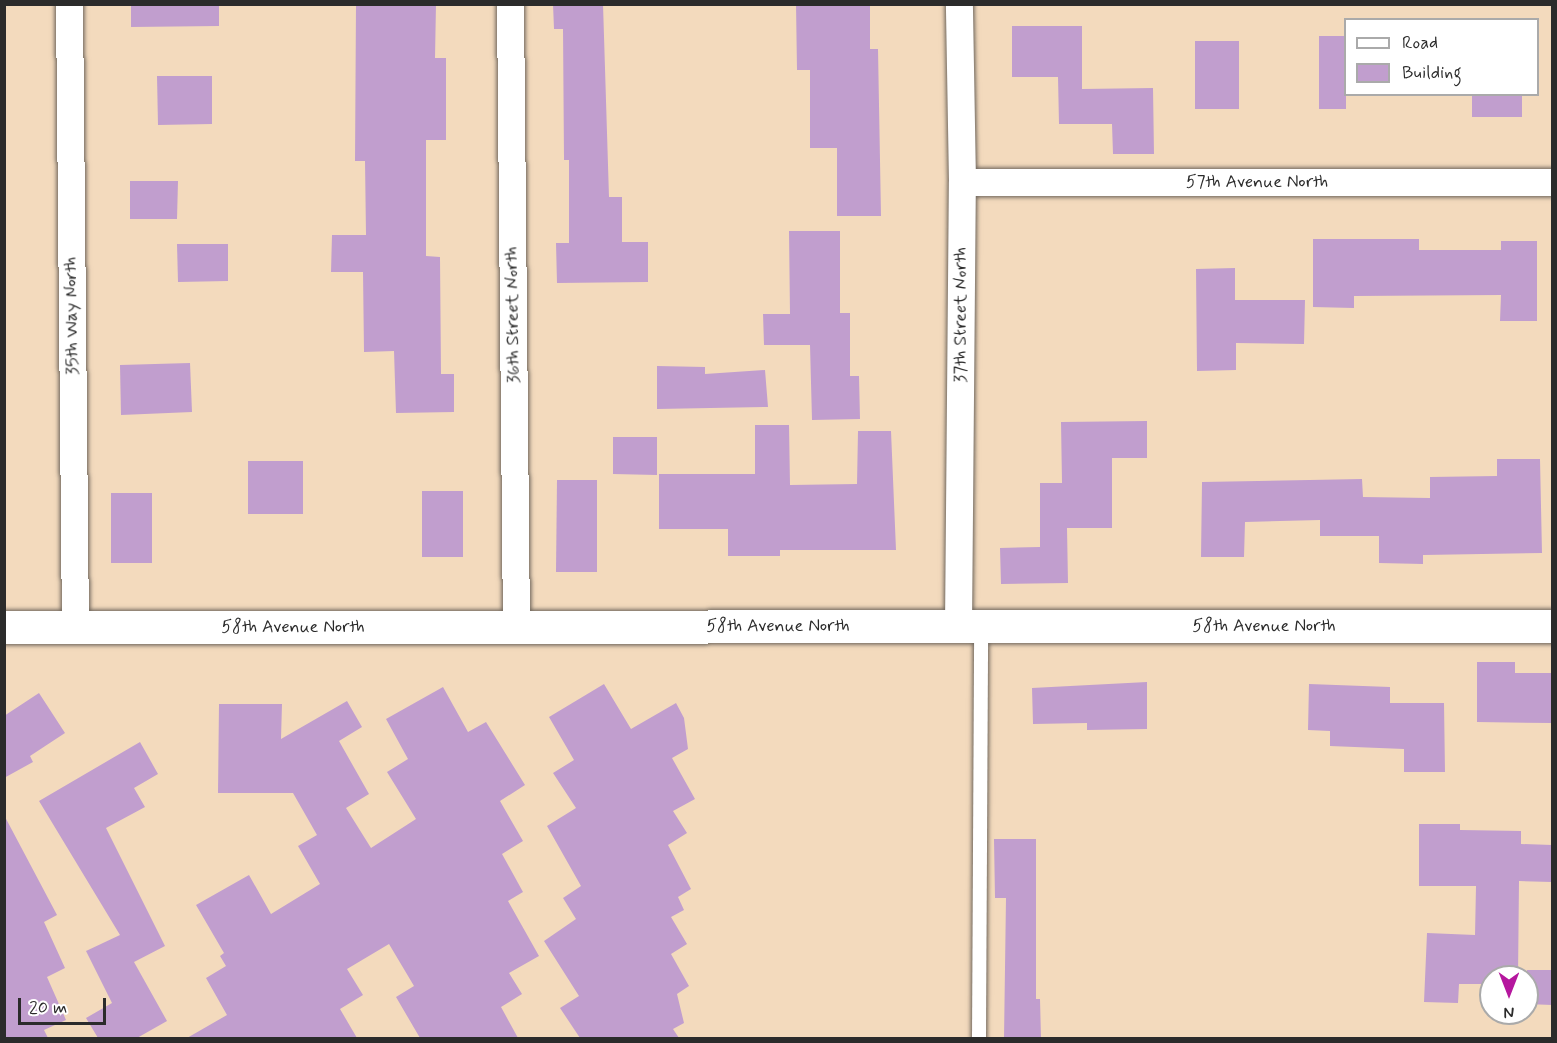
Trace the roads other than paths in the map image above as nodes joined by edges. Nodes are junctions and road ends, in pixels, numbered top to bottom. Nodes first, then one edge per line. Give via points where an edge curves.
1 (69, 4) edge
2 (510, 4) edge
3 (959, 4) edge
4 (962, 182) junction
5 (1552, 182) edge
6 (516, 626) junction
7 (970, 626) junction
8 (1552, 626) edge
9 (4, 627) edge
10 (75, 627) junction
11 (979, 1038) edge

1 - 10 street, 35th Way North
2 - 6 street, 36th Street North
3 - 4 street, 37th Street North
4 - 5 street, 57th Avenue North
4 - 7 street, 37th Street North
6 - 7 street, 58th Avenue North
6 - 10 street, 58th Avenue North
7 - 8 street, 58th Avenue North
7 - 11 lane
9 - 10 street, 58th Avenue North

